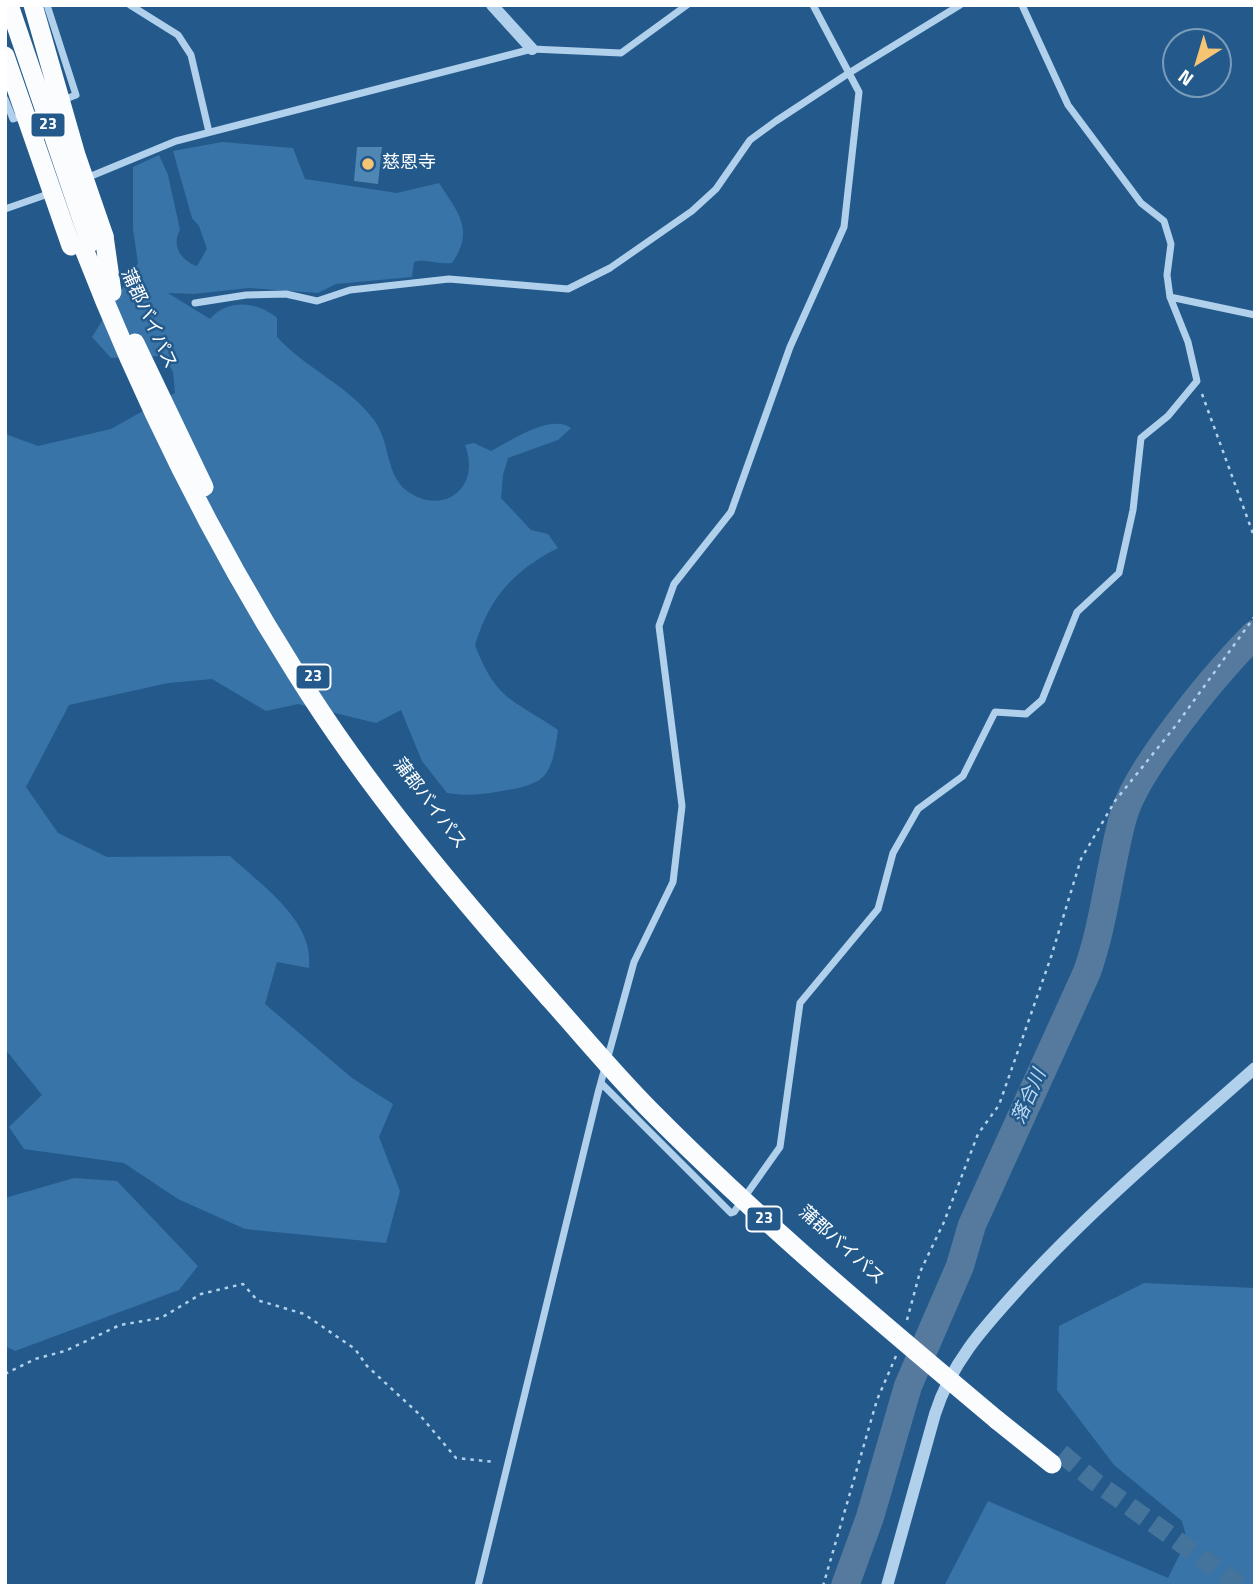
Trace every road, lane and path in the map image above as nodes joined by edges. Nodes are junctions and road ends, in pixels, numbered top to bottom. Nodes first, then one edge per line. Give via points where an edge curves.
1 (9, 5) edge
2 (33, 5) edge
3 (47, 5) edge
4 (130, 5) edge
5 (492, 5) edge
6 (687, 5) edge
7 (813, 5) edge
8 (960, 5) edge
9 (1022, 5) edge
10 (5, 21) edge
11 (5, 29) edge
12 (532, 49) junction
13 (5, 56) edge
14 (849, 73) junction
15 (5, 99) edge
16 (209, 132) junction
17 (5, 209) edge
18 (87, 242) junction
19 (1170, 297) junction
20 (195, 303) dead end
21 (1255, 315) edge
22 (1197, 381) junction
23 (1255, 539) edge
24 (1255, 616) edge
25 (552, 995) junction
26 (1255, 1068) edge
27 (601, 1083) junction
28 (903, 1332) dead end
29 (897, 1356) dead end
30 (5, 1374) edge
31 (1056, 1458) tunnel mouth
32 (508, 1464) junction
33 (478, 1586) edge
34 (822, 1586) edge
35 (887, 1586) edge

1 - 18 highway, 23, bridge
2 - 10 street
2 - 18 highway, bridge via 76,155
3 - 15 street via 76,95 13,119
4 - 16 street via 178,35 191,55
5 - 12 street
6 - 12 street via 621,53
7 - 14 street
8 - 14 street
9 - 19 street via 1068,105 1141,203 1164,221 1171,244
11 - 18 highway, 23
12 - 16 street
13 - 18 highway, bridge
14 - 20 street via 751,141 716,189 691,211 610,268 568,289 449,279 350,290 317,301 273,294
14 - 27 street via 859,92 844,227 790,347 731,512 674,584 659,626 682,806 678,844 673,882 634,962
16 - 17 street
18 - 25 highway, 蒲郡バイパス / 23 via 226,534 305,666 394,794
18 - 25 highway, 蒲郡バイパス / 23 via 118,336 161,433 218,543 297,675 384,801 452,887
19 - 21 street
19 - 22 street
22 - 23 path
22 - 27 street via 1168,416 1141,438 1133,510 1119,573 1077,612 1042,700 1026,714 995,712 963,776 918,809 893,853 877,909 800,1003 780,1147 734,1212
24 - 28 path via 1115,801 1081,859 999,1105 978,1134 920,1272
25 - 31 highway, 蒲郡バイパス / 23, bridge via 650,1110 726,1185 853,1300
26 - 35 street via 1092,1211 959,1359 943,1387
27 - 32 street
29 - 34 path via 877,1400
30 - 32 path via 120,1325 162,1318 201,1294 243,1284 257,1300 304,1314 355,1349 456,1458
32 - 33 street

